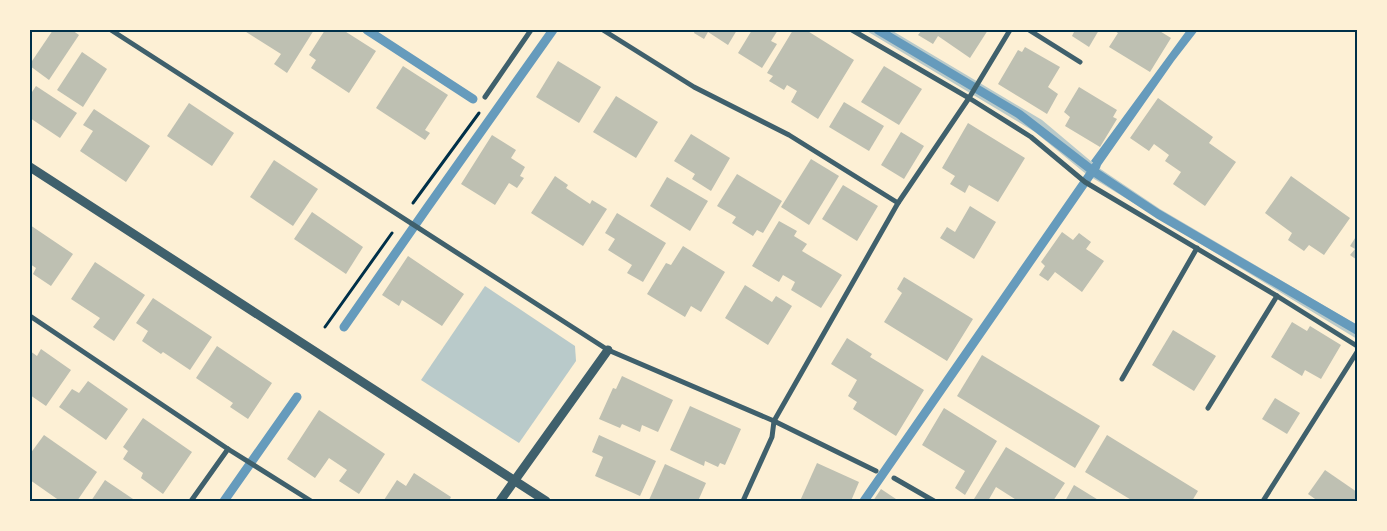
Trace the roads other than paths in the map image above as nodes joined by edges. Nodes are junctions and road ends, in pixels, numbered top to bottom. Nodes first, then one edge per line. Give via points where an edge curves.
1 (112, 30) edge
2 (531, 30) edge
3 (603, 30) edge
4 (852, 30) edge
5 (1010, 30) edge
6 (1029, 30) edge
7 (1080, 62) dead end
8 (485, 97) dead end
9 (969, 98) junction
10 (30, 167) edge
11 (898, 203) junction
12 (1197, 248) junction
13 (1278, 296) junction
14 (30, 316) edge
15 (1357, 346) edge
16 (608, 350) junction
17 (1357, 352) edge
18 (1122, 379) dead end
19 (1208, 408) dead end
20 (774, 422) junction
21 (228, 449) junction
22 (876, 471) dead end
23 (894, 478) dead end
24 (515, 481) junction
25 (191, 501) edge
26 (311, 501) edge
27 (500, 501) edge
28 (546, 501) edge
29 (743, 501) edge
30 (934, 501) edge
31 (1263, 501) edge

1 - 16 street
2 - 8 street
3 - 11 street via 694,87 789,135
4 - 9 street
5 - 9 street
6 - 7 street
9 - 11 street
9 - 12 street via 1031,137 1085,182
10 - 24 street
11 - 20 street
12 - 13 street
12 - 18 street
13 - 15 street
13 - 19 street
14 - 21 street
16 - 20 street
16 - 24 street
17 - 31 street
20 - 22 street
20 - 29 street via 772,437
21 - 25 street
21 - 26 street
23 - 30 street
24 - 27 street
24 - 28 street

